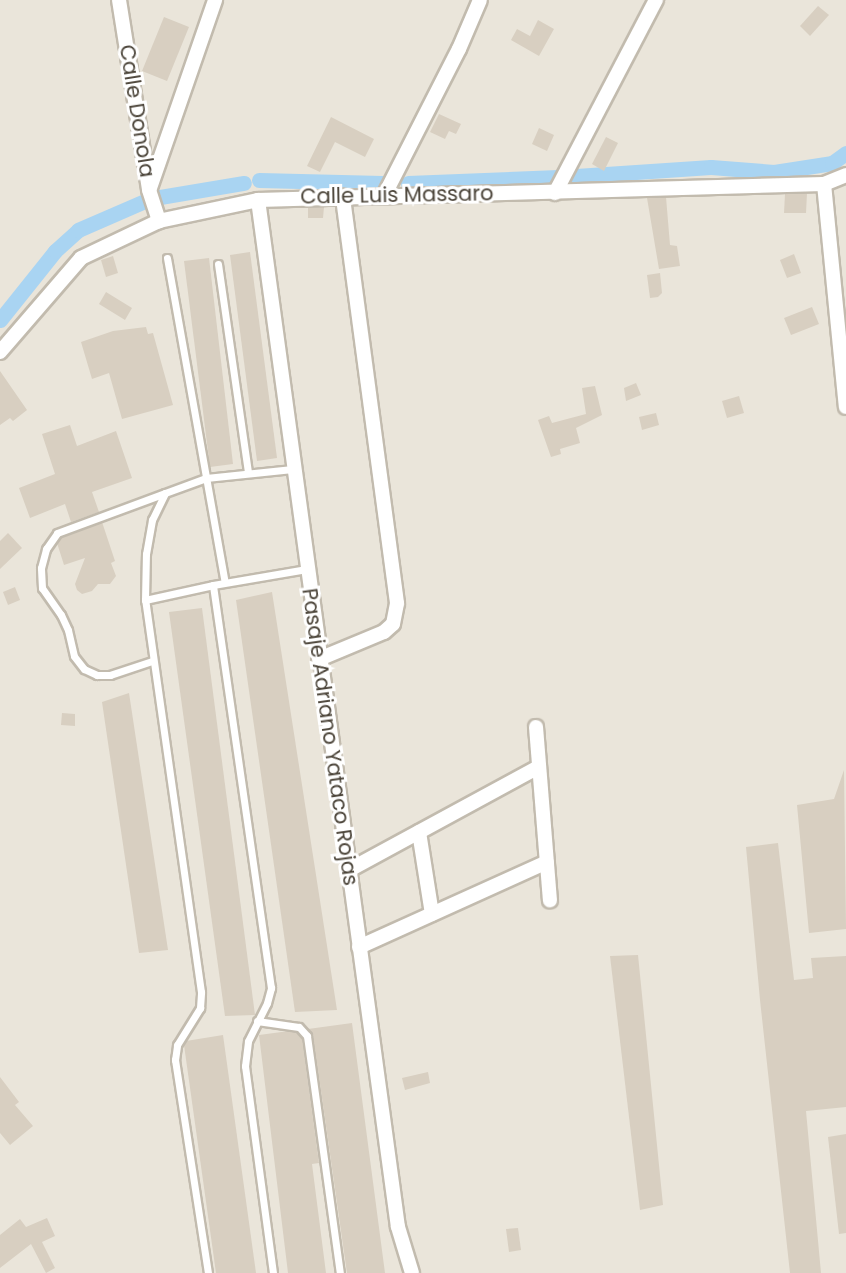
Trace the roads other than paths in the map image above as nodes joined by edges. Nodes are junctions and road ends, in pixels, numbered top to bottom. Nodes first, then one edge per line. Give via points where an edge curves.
1 (119, 0) edge
2 (215, 0) edge
3 (480, 0) edge
4 (656, 0) edge
5 (846, 175) edge
6 (824, 184) junction
7 (149, 190) junction
8 (555, 193) junction
9 (384, 196) junction
10 (343, 197) junction
11 (258, 200) junction
12 (159, 221) junction
13 (166, 258) dead end
14 (218, 264) dead end
15 (0, 352) edge
16 (846, 407) edge
17 (293, 469) junction
18 (248, 474) junction
19 (206, 478) junction
20 (165, 493) junction
21 (307, 569) junction
22 (225, 582) junction
23 (213, 585) junction
24 (145, 600) junction
25 (319, 659) junction
26 (152, 661) junction
27 (536, 727) dead end
28 (538, 766) junction
29 (419, 832) junction
30 (547, 862) junction
31 (349, 870) junction
32 (550, 900) dead end
33 (432, 914) junction
34 (359, 946) junction
35 (257, 1021) junction
36 (208, 1273) edge
37 (273, 1273) edge
38 (340, 1273) edge
39 (412, 1273) edge

1 - 7 street, Calle Donola
2 - 7 street
3 - 9 street
4 - 8 street
5 - 6 street, Calle Luis Massaro
6 - 8 street, Calle Luis Massaro
6 - 16 street
7 - 12 street, Calle Donola
8 - 9 street, Calle Luis Massaro
9 - 10 street, Calle Luis Massaro
10 - 11 street, Calle Luis Massaro
10 - 25 street via 397,603 393,624 384,632
11 - 12 street, Calle Luis Massaro
11 - 17 street, Pasaje Adriano Yataco Rojas
12 - 15 street, Calle Luis Massaro via 81,258
13 - 19 lane
14 - 18 lane
17 - 18 lane
17 - 21 street, Pasaje Adriano Yataco Rojas
18 - 19 lane
19 - 20 lane
19 - 22 lane
20 - 24 lane via 152,520 146,554
20 - 26 lane via 57,532 46,549 41,568 42,588 61,615 74,656 84,669 110,675
21 - 22 lane
21 - 25 street, Pasaje Adriano Yataco Rojas
22 - 23 lane
23 - 24 lane
23 - 35 lane via 271,988
24 - 26 lane
25 - 31 street, Pasaje Adriano Yataco Rojas
26 - 36 lane via 201,992 200,1008 177,1045 175,1060
27 - 28 street
28 - 29 street
28 - 30 street
29 - 31 street
29 - 33 street
30 - 32 street
30 - 33 street
31 - 34 street, Pasaje Adriano Yataco Rojas
33 - 34 street
34 - 39 street, Pasaje Adriano Yataco Rojas via 398,1227
35 - 37 lane via 248,1041 245,1066
35 - 38 lane via 299,1026 307,1036

